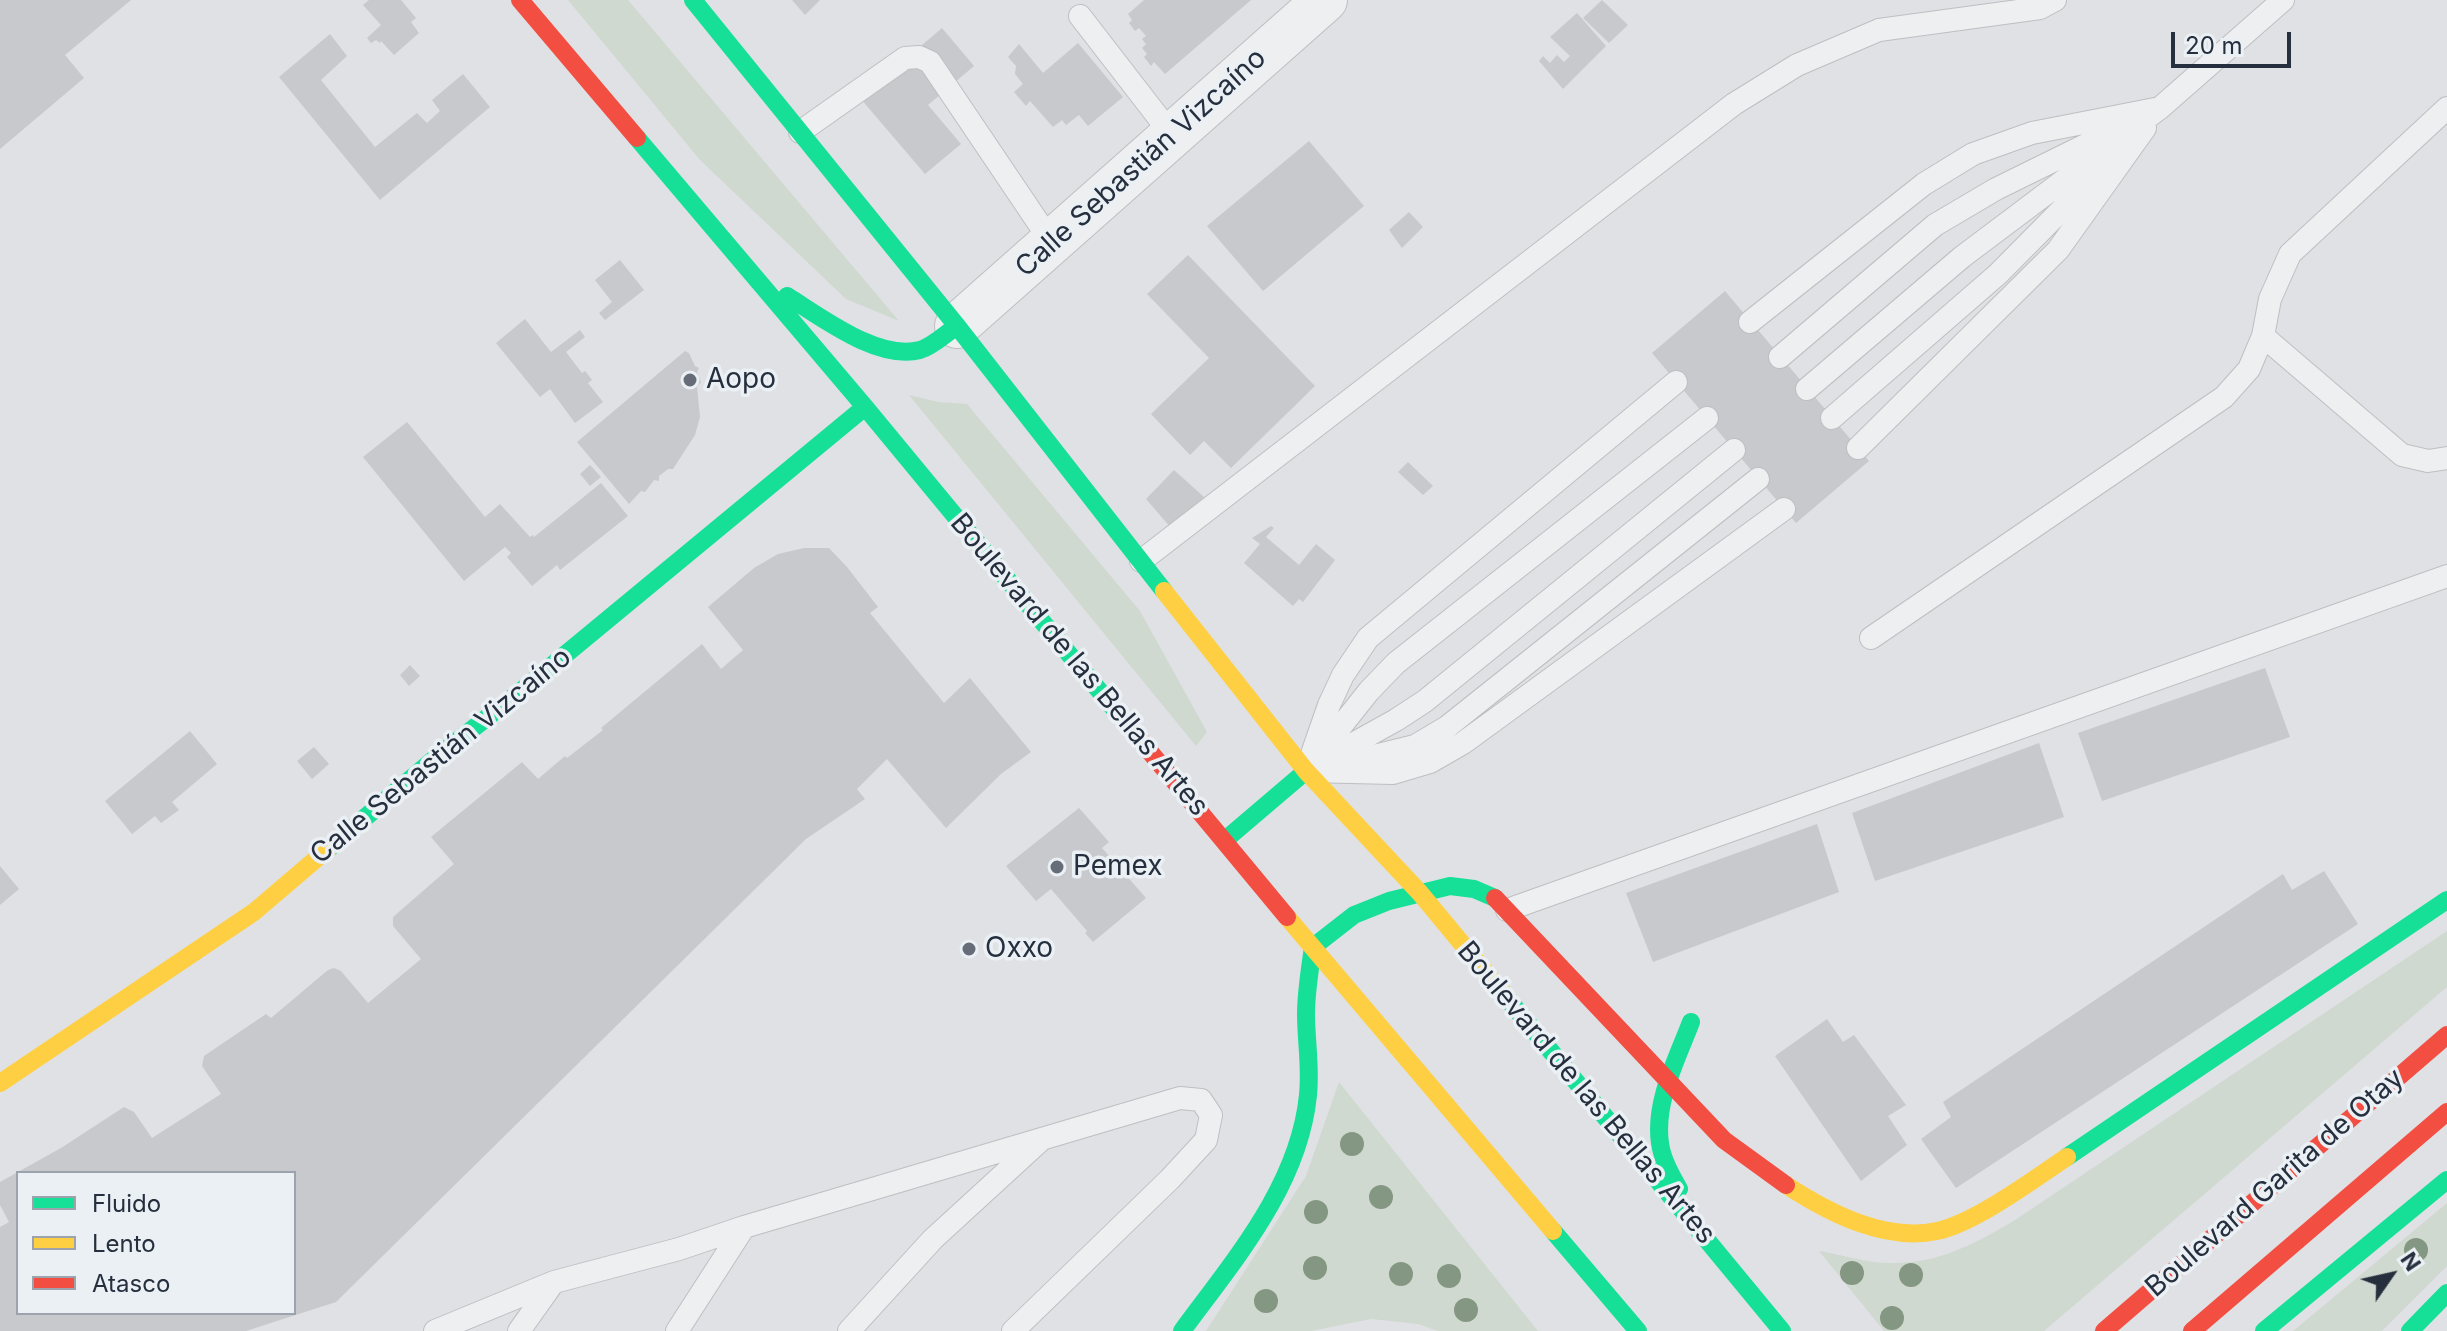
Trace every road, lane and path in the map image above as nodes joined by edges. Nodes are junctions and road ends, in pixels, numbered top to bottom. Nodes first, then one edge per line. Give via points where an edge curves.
1 (520, 0) edge
2 (693, 0) edge
3 (1325, 0) edge
4 (2055, 0) edge
5 (2283, 0) edge
6 (1080, 16) dead end
7 (2160, 108) junction
8 (2447, 108) edge
9 (800, 132) junction
10 (1172, 135) junction
11 (1052, 243) junction
12 (754, 277) junction
13 (1750, 322) dead end
14 (957, 326) junction
15 (2263, 336) junction
16 (1780, 357) dead end
17 (1676, 382) dead end
18 (1807, 389) dead end
19 (865, 407) junction
20 (1707, 418) dead end
21 (1832, 418) dead end
22 (1858, 448) dead end
23 (1734, 450) dead end
24 (2447, 458) edge
25 (1758, 479) dead end
26 (1784, 509) dead end
27 (1141, 561) junction
28 (2447, 576) edge
29 (1871, 638) dead end
30 (1306, 771) junction
31 (1225, 840) junction
32 (1420, 893) junction
33 (2447, 900) edge
34 (1507, 910) junction
35 (1313, 947) junction
36 (1691, 1022) joint
37 (2447, 1035) edge
38 (1648, 1039) junction
39 (1670, 1082) junction
40 (0, 1083) edge
41 (2447, 1112) edge
42 (1044, 1137) junction
43 (2447, 1180) edge
44 (744, 1227) junction
45 (1710, 1243) junction
46 (554, 1282) junction
47 (2447, 1293) edge
48 (435, 1331) edge
49 (519, 1331) edge
50 (677, 1331) edge
51 (849, 1331) edge
52 (1013, 1331) edge
53 (1182, 1331) edge
54 (1638, 1331) edge
55 (1782, 1331) edge
56 (2104, 1331) edge
57 (2192, 1331) edge
58 (2264, 1331) edge
59 (2410, 1331) edge

1 - 12 main road, Boulevard de las Bellas Artes
2 - 9 main road, Boulevard de las Bellas Artes
3 - 10 street, Calle Sebastián Vizcaíno
4 - 27 lane via 2040,8 1879,30 1785,73 1734,104
5 - 7 lane
6 - 10 lane
7 - 13 lane via 2032,133 1973,154 1924,184
7 - 16 lane via 1935,225
7 - 18 lane via 1962,257
7 - 21 lane via 1998,274
7 - 22 lane via 2058,250
8 - 15 lane via 2290,254 2270,299
9 - 11 lane via 905,58 919,57 930,62
9 - 14 main road, Boulevard de las Bellas Artes
10 - 11 street, Calle Sebastián Vizcaíno
11 - 14 street, Calle Sebastián Vizcaíno
12 - 14 main road via 848,333 898,352 921,350
12 - 19 main road, Boulevard de las Bellas Artes
14 - 27 main road, Boulevard de las Bellas Artes
15 - 24 lane via 2402,455 2428,461
15 - 29 lane via 2249,369 2224,397
17 - 30 lane via 1368,638 1329,705
19 - 31 main road, Boulevard de las Bellas Artes
19 - 40 main road, Calle Sebastián Vizcaíno via 254,912
20 - 30 lane via 1396,663
23 - 30 lane via 1425,701
25 - 30 lane via 1447,727 1415,746
26 - 30 lane via 1430,762 1393,773
27 - 30 main road, Boulevard de las Bellas Artes
28 - 34 lane
30 - 31 main road
30 - 32 main road, Boulevard de las Bellas Artes
31 - 35 main road, Boulevard de las Bellas Artes
32 - 34 main road via 1450,886 1474,889 1499,900
32 - 35 main road via 1354,915
32 - 45 main road, Boulevard de las Bellas Artes
33 - 39 main road via 2035,1178 1939,1231 1901,1232 1852,1220 1803,1196 1724,1140
34 - 38 main road
35 - 53 main road via 1306,1014 1308,1098 1297,1149 1268,1208
35 - 54 main road, Boulevard de las Bellas Artes
36 - 38 lane
36 - 39 main road
37 - 56 main road, Boulevard Garita de Otay
38 - 39 main road
39 - 45 main road via 1659,1141 1679,1190
41 - 57 main road
42 - 44 lane
42 - 51 lane via 933,1239
42 - 52 lane via 1180,1098 1201,1100 1211,1115 1206,1140 1197,1150
43 - 58 main road
44 - 46 lane
44 - 50 lane
45 - 55 main road, Boulevard de las Bellas Artes
46 - 48 lane
46 - 49 lane
47 - 59 main road

